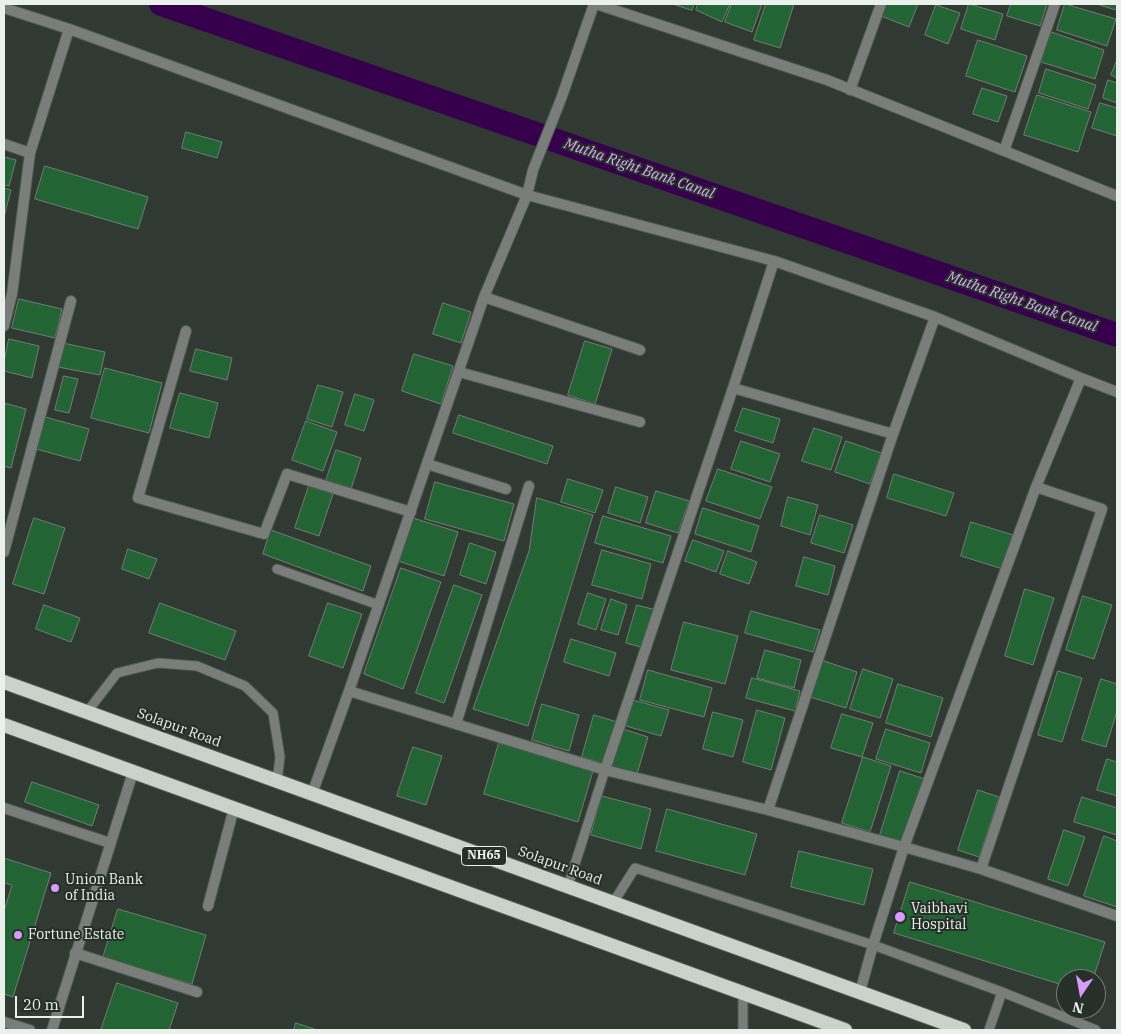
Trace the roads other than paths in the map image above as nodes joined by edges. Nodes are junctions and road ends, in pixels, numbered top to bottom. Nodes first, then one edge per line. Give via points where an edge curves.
1 (595, 4) edge
2 (881, 4) edge
3 (1055, 4) edge
4 (4, 8) edge
5 (69, 29) junction
6 (850, 90) junction
7 (4, 144) edge
8 (1004, 151) junction
9 (30, 153) junction
10 (527, 195) junction
11 (1117, 196) edge
12 (774, 261) junction
13 (484, 297) junction
14 (71, 301) dead end
15 (935, 317) junction
16 (4, 326) edge
17 (186, 330) dead end
18 (640, 350) dead end
19 (459, 372) junction
20 (1081, 378) junction
21 (733, 388) junction
22 (1117, 392) edge
23 (640, 422) dead end
24 (892, 434) junction
25 (427, 464) junction
26 (529, 486) dead end
27 (1036, 487) junction
28 (506, 489) dead end
29 (411, 512) junction
30 (4, 552) edge
31 (278, 569) dead end
32 (379, 605) junction
33 (4, 682) edge
34 (349, 691) junction
35 (87, 712) junction
36 (456, 724) junction
37 (4, 725) edge
38 (605, 770) junction
39 (133, 772) junction
40 (277, 781) junction
41 (312, 794) junction
42 (4, 808) edge
43 (234, 808) junction
44 (768, 810) junction
45 (110, 843) junction
46 (904, 847) junction
47 (981, 869) junction
48 (568, 886) junction
49 (613, 903) junction
50 (208, 906) dead end
51 (1117, 916) edge
52 (873, 945) junction
53 (75, 953) junction
54 (197, 992) dead end
55 (860, 992) junction
56 (1002, 992) junction
57 (743, 993) junction
58 (4, 1022) edge
59 (30, 1030) edge
60 (52, 1030) edge
61 (743, 1030) edge
62 (845, 1030) edge
63 (964, 1030) edge
64 (989, 1030) edge
65 (1096, 1030) edge

1 - 6 street
1 - 10 street via 533,170
2 - 6 street
3 - 8 street
4 - 5 street
5 - 9 street
5 - 10 street
6 - 8 street
7 - 9 street
8 - 11 street
9 - 16 street via 12,294
10 - 12 street
10 - 13 street
12 - 15 street
12 - 21 street
13 - 18 street
13 - 19 street
14 - 30 street
15 - 20 street
15 - 24 street
17 - 29 street via 138,498 264,534 286,474
19 - 23 street
19 - 25 street
20 - 22 street
20 - 27 street
21 - 24 street
21 - 38 street
24 - 44 street
25 - 28 street
25 - 29 street
26 - 36 street
27 - 46 street
27 - 47 street via 1102,509
29 - 32 street
31 - 32 lane
32 - 34 street
33 - 35 highway, Solapur Road / NH65
34 - 36 street
34 - 41 street
35 - 40 highway, Solapur Road / NH65
35 - 40 lane via 117,673 158,663 198,666 245,686 273,713 280,757
36 - 38 street
37 - 39 highway
38 - 44 street
38 - 48 lane
39 - 43 highway
39 - 45 street
40 - 41 highway, Solapur Road / NH65
41 - 48 highway, Solapur Road / NH65
42 - 45 street
43 - 50 street
43 - 57 highway
44 - 46 street
45 - 53 street
46 - 47 street
46 - 52 street
47 - 51 street
48 - 49 highway, Solapur Road / NH65
49 - 52 lane via 635,868
49 - 55 highway, Solapur Road / NH65
52 - 55 street
52 - 56 lane
53 - 54 street
53 - 60 street
55 - 63 highway, Solapur Road / NH65
56 - 64 lane
56 - 65 lane
57 - 61 lane
57 - 62 highway
58 - 59 street

